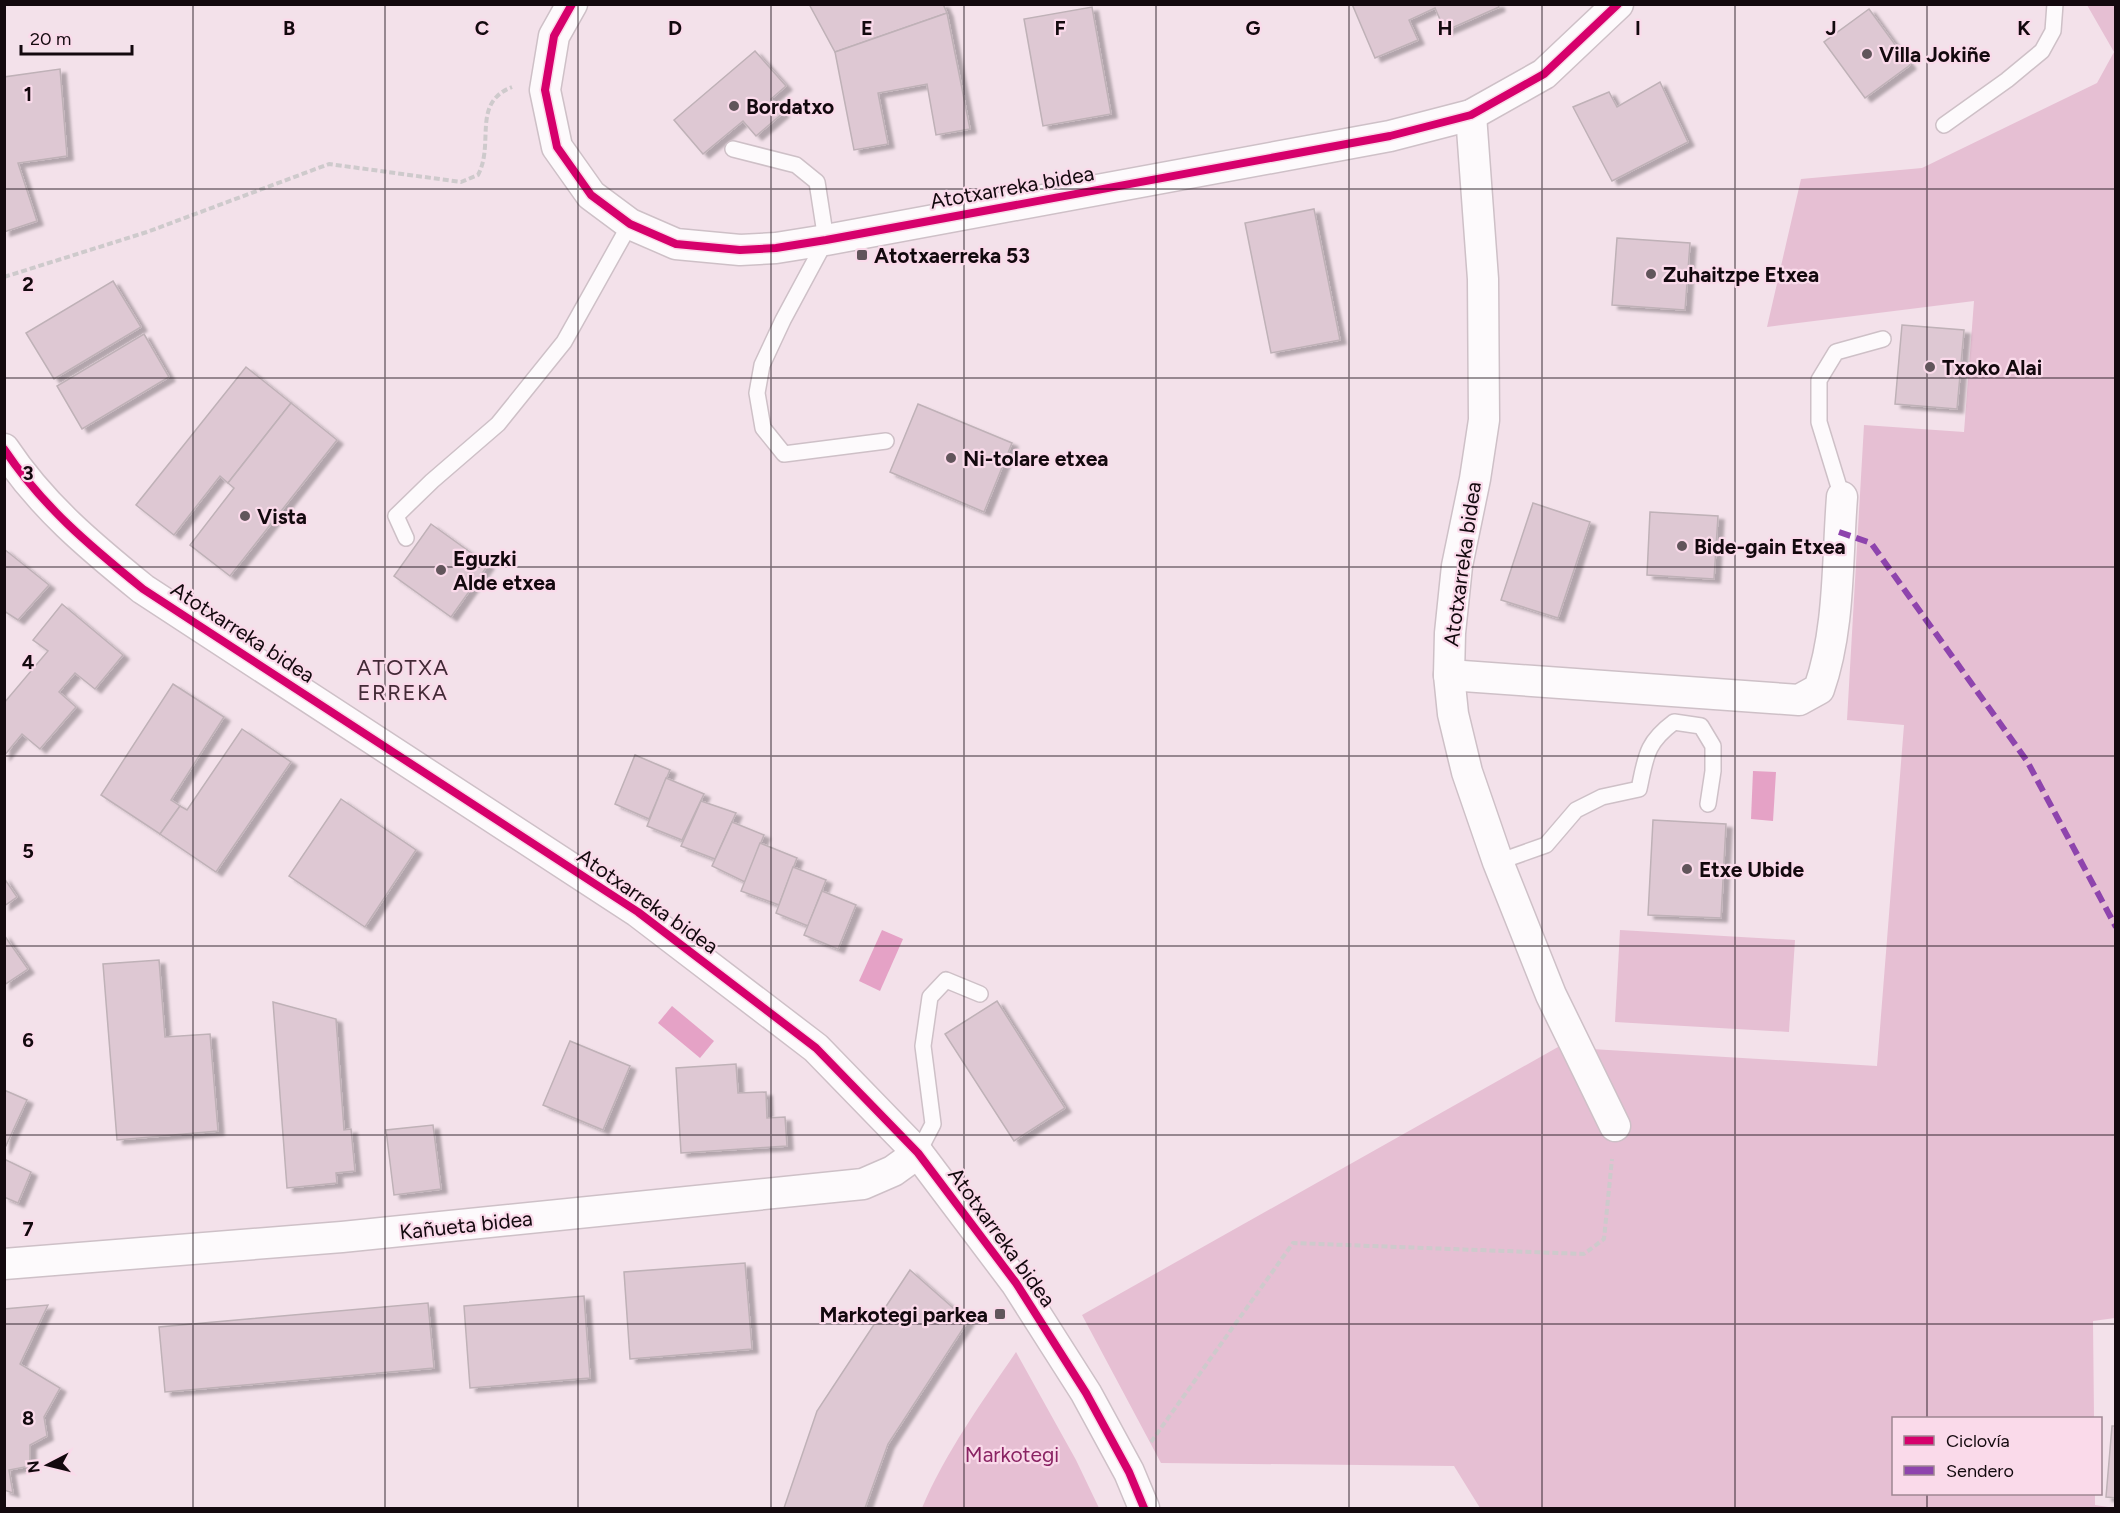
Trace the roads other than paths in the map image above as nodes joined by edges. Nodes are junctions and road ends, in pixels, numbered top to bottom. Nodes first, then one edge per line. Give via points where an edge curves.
1 (572, 4) edge
2 (1618, 4) edge
3 (2055, 4) edge
4 (1471, 115) junction
5 (1944, 125) dead end
6 (733, 149) dead end
7 (630, 224) junction
8 (826, 240) junction
9 (1883, 339) dead end
10 (886, 441) dead end
11 (4, 449) edge
12 (1842, 497) joint
13 (406, 538) dead end
14 (1449, 675) junction
15 (1708, 804) dead end
16 (1498, 862) junction
17 (980, 994) dead end
18 (1615, 1125) road end
19 (918, 1153) junction
20 (4, 1264) edge
21 (1144, 1509) edge

1 - 7 street, Atotxarreka bidea via 554,36 545,90 557,147 591,195
2 - 4 street, Atotxarreka bidea via 1544,74
3 - 5 lane via 2053,30 2042,51
4 - 8 street, Atotxarreka bidea via 1390,136
4 - 14 street, Atotxarreka bidea via 1483,279 1484,420 1458,566
6 - 8 lane via 796,165 817,182
7 - 8 street, Atotxarreka bidea via 676,244 740,250
7 - 13 lane via 564,342 498,424 396,516
8 - 10 lane via 762,365 757,393 763,428 784,454
9 - 12 lane via 1836,352 1819,381 1819,422
11 - 19 street, Atotxarreka bidea via 24,478 83,540 143,588 638,912 816,1048
12 - 14 street via 1833,636 1827,668 1819,689 1799,700
14 - 16 street, Atotxarreka bidea via 1453,714 1467,772
15 - 16 lane via 1713,747 1701,726 1674,722 1657,735 1646,757 1639,789 1602,797 1576,810 1546,845
16 - 18 street, Atotxarreka bidea via 1551,995
17 - 19 lane via 946,980 930,997 923,1046 933,1124
19 - 20 street, Kañueta bidea via 893,1171 863,1184 342,1237
19 - 21 street, Atotxarreka bidea via 1016,1283 1086,1393 1129,1472

